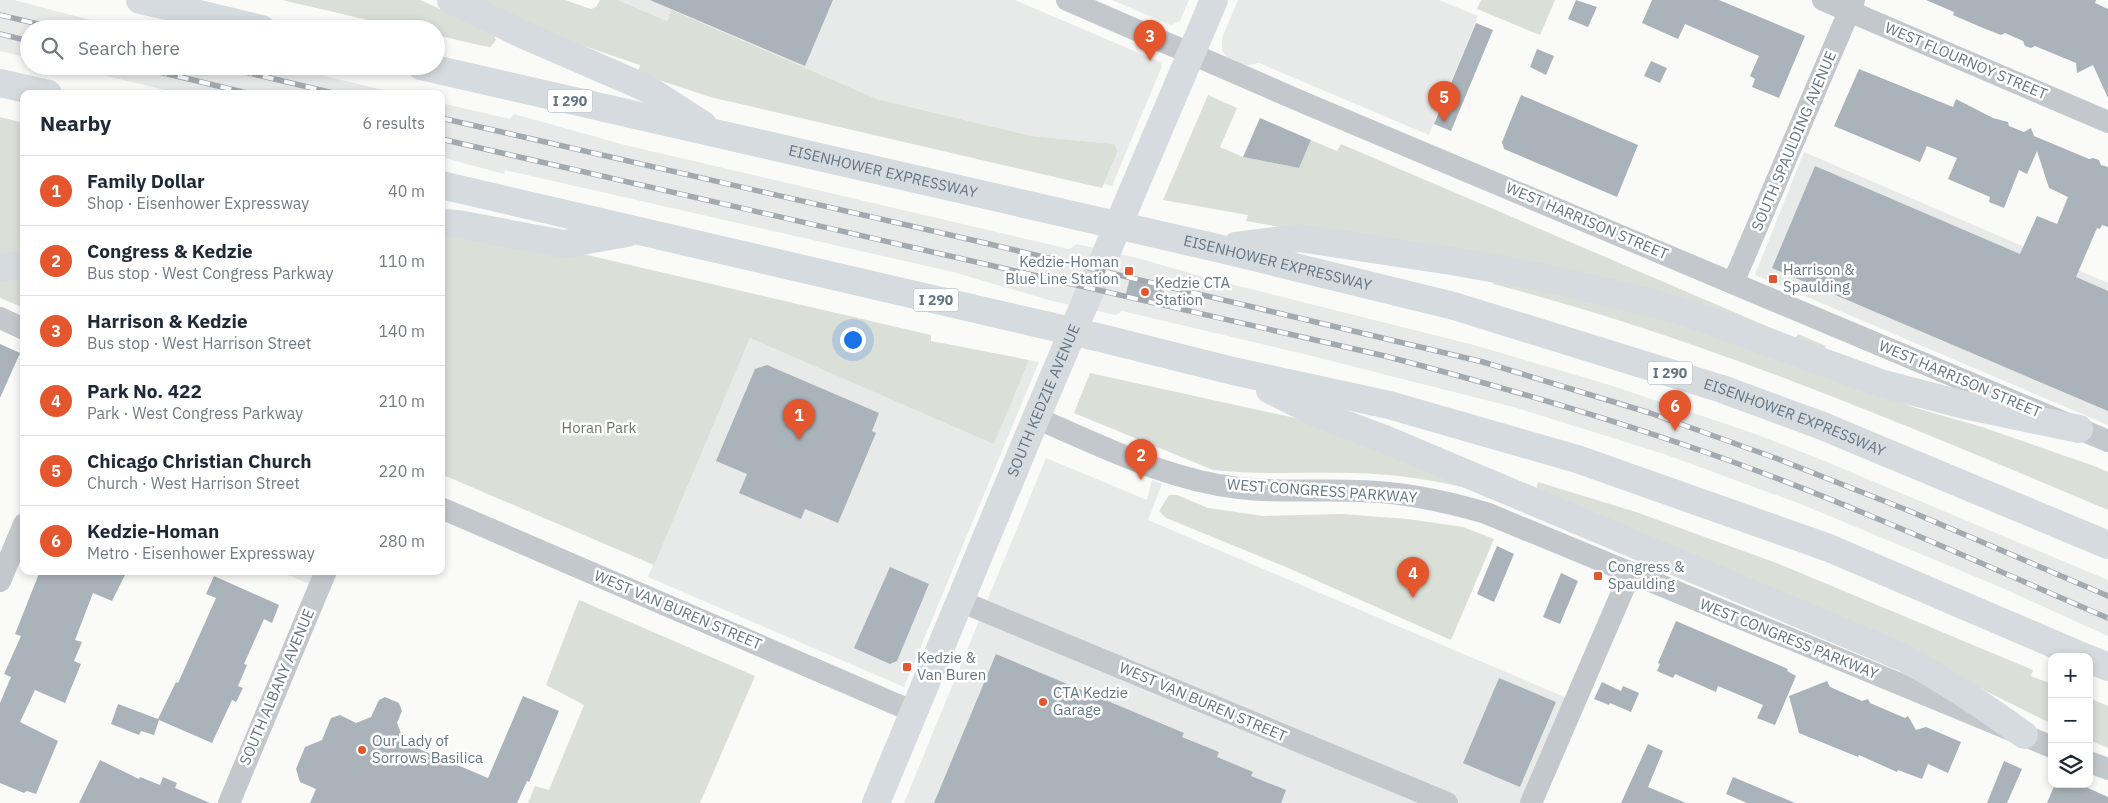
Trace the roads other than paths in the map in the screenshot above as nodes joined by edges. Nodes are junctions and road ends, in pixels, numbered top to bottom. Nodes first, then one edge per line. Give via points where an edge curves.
1 (140, 0) edge
2 (451, 0) edge
3 (1067, 0) edge
4 (1214, 0) edge
5 (1823, 0) edge
6 (1851, 6) edge
7 (224, 20) edge
8 (1192, 54) junction
9 (445, 71) edge
10 (0, 83) edge
11 (31, 90) edge
12 (2108, 122) edge
13 (719, 135) junction
14 (445, 186) edge
15 (445, 223) edge
16 (640, 231) junction
17 (1217, 248) junction
18 (20, 265) edge
19 (0, 268) edge
20 (1733, 282) junction
21 (0, 318) edge
22 (20, 326) edge
23 (1233, 371) junction
24 (1036, 418) junction
25 (2079, 429) junction
26 (2108, 441) edge
27 (445, 510) edge
28 (20, 534) edge
29 (2108, 545) edge
30 (1630, 574) junction
31 (324, 575) edge
32 (0, 581) edge
33 (960, 601) junction
34 (2075, 653) edge
35 (2093, 661) edge
36 (2108, 667) edge
37 (914, 712) junction
38 (2024, 735) junction
39 (2048, 745) edge
40 (2093, 764) edge
41 (2108, 770) edge
42 (229, 803) edge
43 (876, 803) edge
44 (1447, 803) edge
45 (1531, 803) edge

1 - 7 main road
2 - 13 main road via 646,88
3 - 8 street, WEST HARRISON STREET
4 - 8 main road, SOUTH KEDZIE AVENUE
5 - 6 street, WEST FLOURNOY STREET
6 - 12 street, WEST FLOURNOY STREET
6 - 20 street, SOUTH SPAULDING AVENUE
8 - 20 street, WEST HARRISON STREET
8 - 24 main road, SOUTH KEDZIE AVENUE
9 - 13 main road, EISENHOWER EXPRESSWAY / I 290
10 - 11 main road
13 - 17 main road, EISENHOWER EXPRESSWAY / I 290
14 - 16 main road, I 290
15 - 16 main road via 564,244
16 - 23 main road, I 290
17 - 25 main road via 1299,238 1537,276 1657,304 1880,383 1964,405
17 - 29 main road, EISENHOWER EXPRESSWAY / I 290 via 1454,306 1722,389 1820,425
18 - 19 main road
20 - 25 street, WEST HARRISON STREET
21 - 22 street
23 - 34 main road, I 290 via 1389,405 1577,459 1829,548
23 - 38 main road via 1323,416 1902,657 1967,694
24 - 30 street, WEST CONGRESS PARKWAY via 1144,465 1200,481 1238,488 1415,496 1454,504 1486,513
24 - 33 main road, SOUTH KEDZIE AVENUE
25 - 26 street, WEST HARRISON STREET
27 - 37 street, WEST VAN BUREN STREET
28 - 32 street
30 - 38 street, WEST CONGRESS PARKWAY
30 - 45 street
31 - 42 street, SOUTH ALBANY AVENUE
33 - 37 main road, SOUTH KEDZIE AVENUE
33 - 44 street, WEST VAN BUREN STREET
35 - 36 main road
37 - 43 main road, SOUTH KEDZIE AVENUE
38 - 39 street, WEST CONGRESS PARKWAY
40 - 41 street

